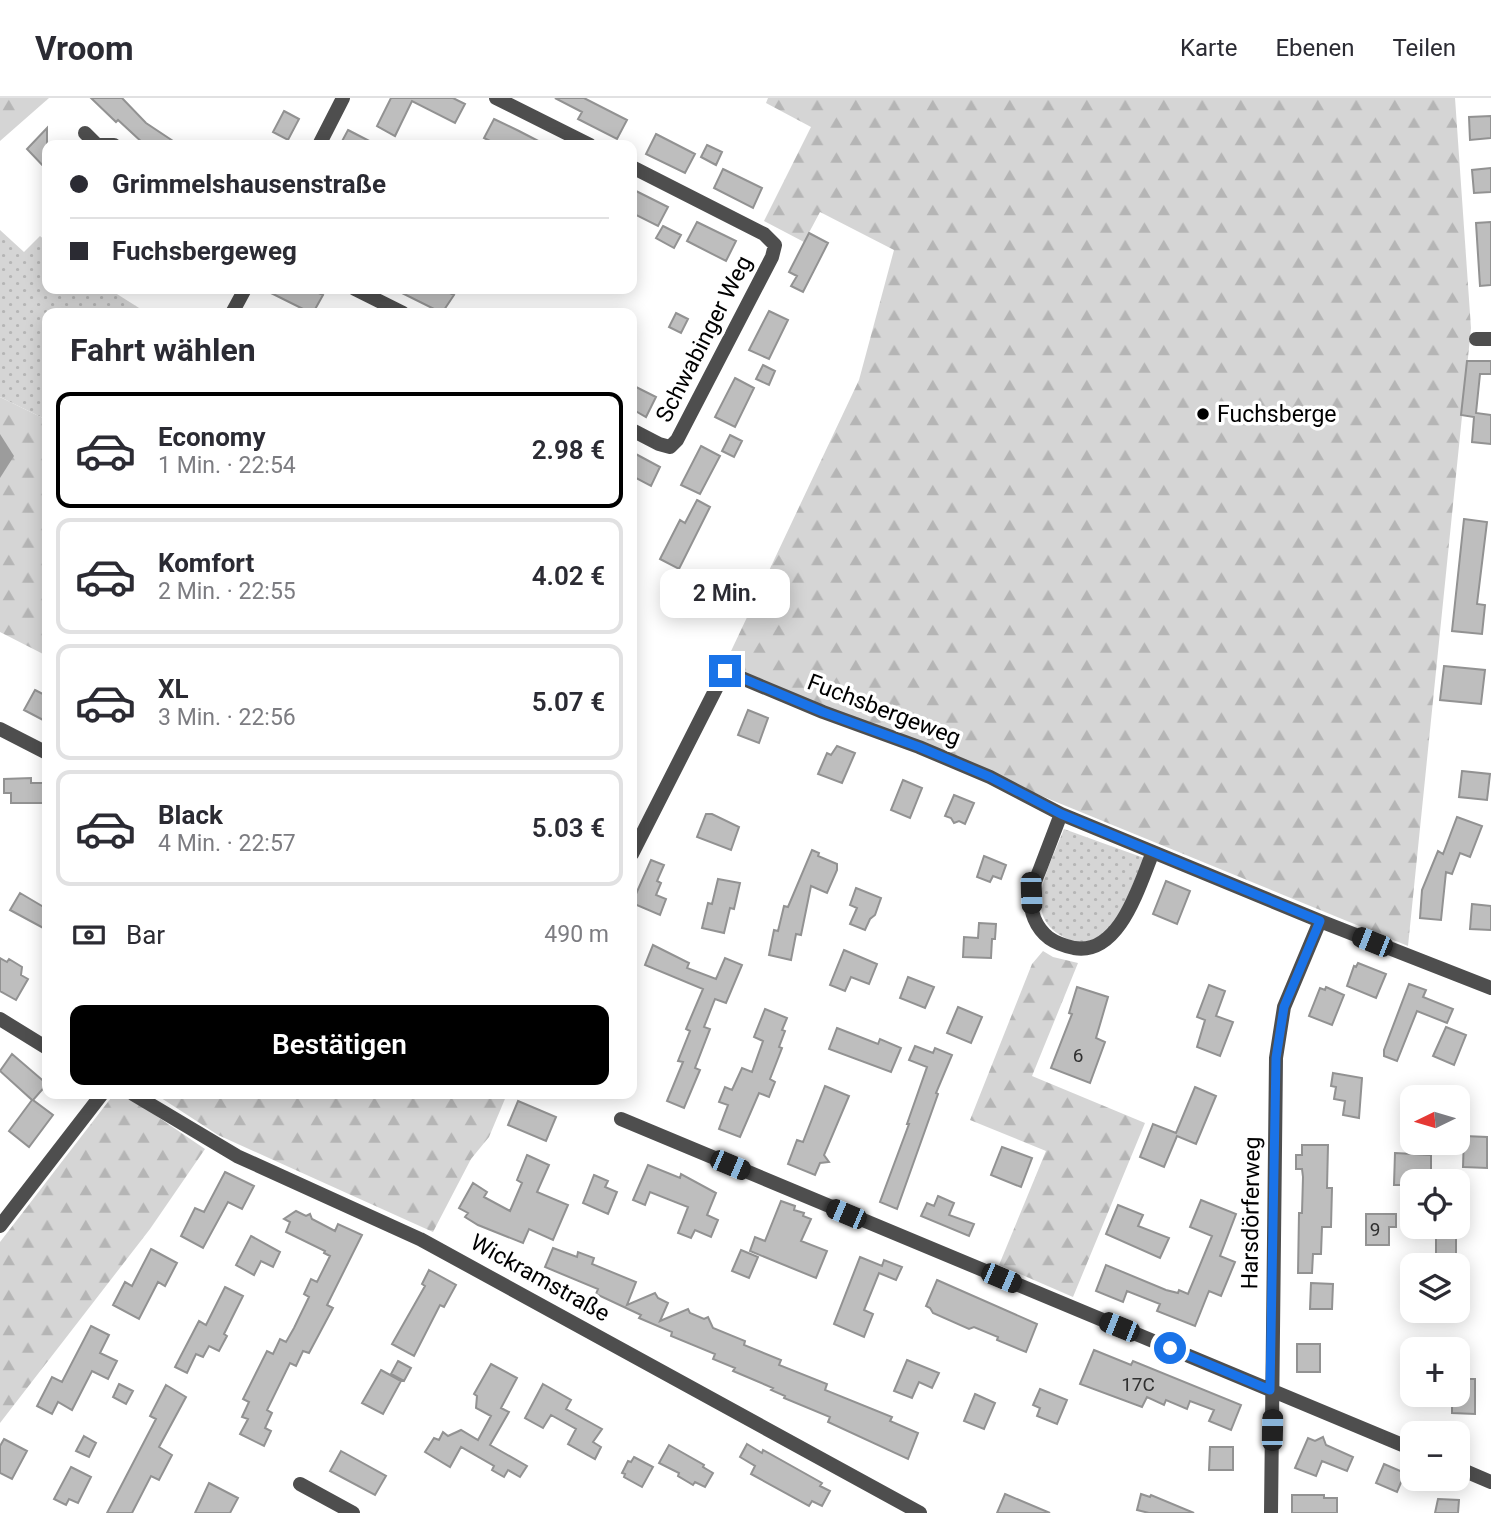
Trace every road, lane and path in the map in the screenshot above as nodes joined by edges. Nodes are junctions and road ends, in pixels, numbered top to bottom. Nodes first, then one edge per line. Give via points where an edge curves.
1 (342, 98) edge
2 (496, 98) edge
3 (85, 133) dead end
4 (92, 140) edge
5 (321, 140) edge
6 (580, 140) edge
7 (637, 170) edge
8 (365, 294) edge
9 (393, 308) edge
10 (1476, 339) dead end
11 (1491, 339) edge
12 (637, 433) edge
13 (2, 734) edge
14 (42, 751) edge
15 (1061, 814) junction
16 (637, 844) edge
17 (1153, 852) junction
18 (1320, 921) junction
19 (1491, 988) edge
20 (0, 1019) edge
21 (42, 1045) edge
22 (98, 1099) edge
23 (141, 1099) edge
24 (621, 1119) dead end
25 (0, 1226) edge
26 (1270, 1390) junction
27 (1400, 1444) edge
28 (1470, 1473) edge
29 (1491, 1482) edge
30 (300, 1484) dead end
31 (353, 1513) edge
32 (920, 1513) edge
33 (1271, 1513) edge

1 - 5 street
2 - 6 street
3 - 4 street
7 - 12 street, Schwabinger Weg via 764,234 775,245 677,440 670,447
8 - 9 street
10 - 11 street
13 - 14 street
15 - 16 street, Fuchsbergeweg via 967,767 725,671
15 - 17 street, Fuchsbergeweg
15 - 17 street via 1031,893 1031,908 1037,925 1064,946 1080,949 1108,939 1120,925
17 - 18 street, Fuchsbergeweg
18 - 19 street, Fuchsbergeweg
18 - 26 street, Harsdörferweg via 1284,1007 1276,1058
20 - 21 street
22 - 25 street
23 - 32 street, Wickramstraße via 237,1156 420,1239
24 - 26 street
26 - 27 street
26 - 33 street, Harsdörferweg
28 - 29 street
30 - 31 street

